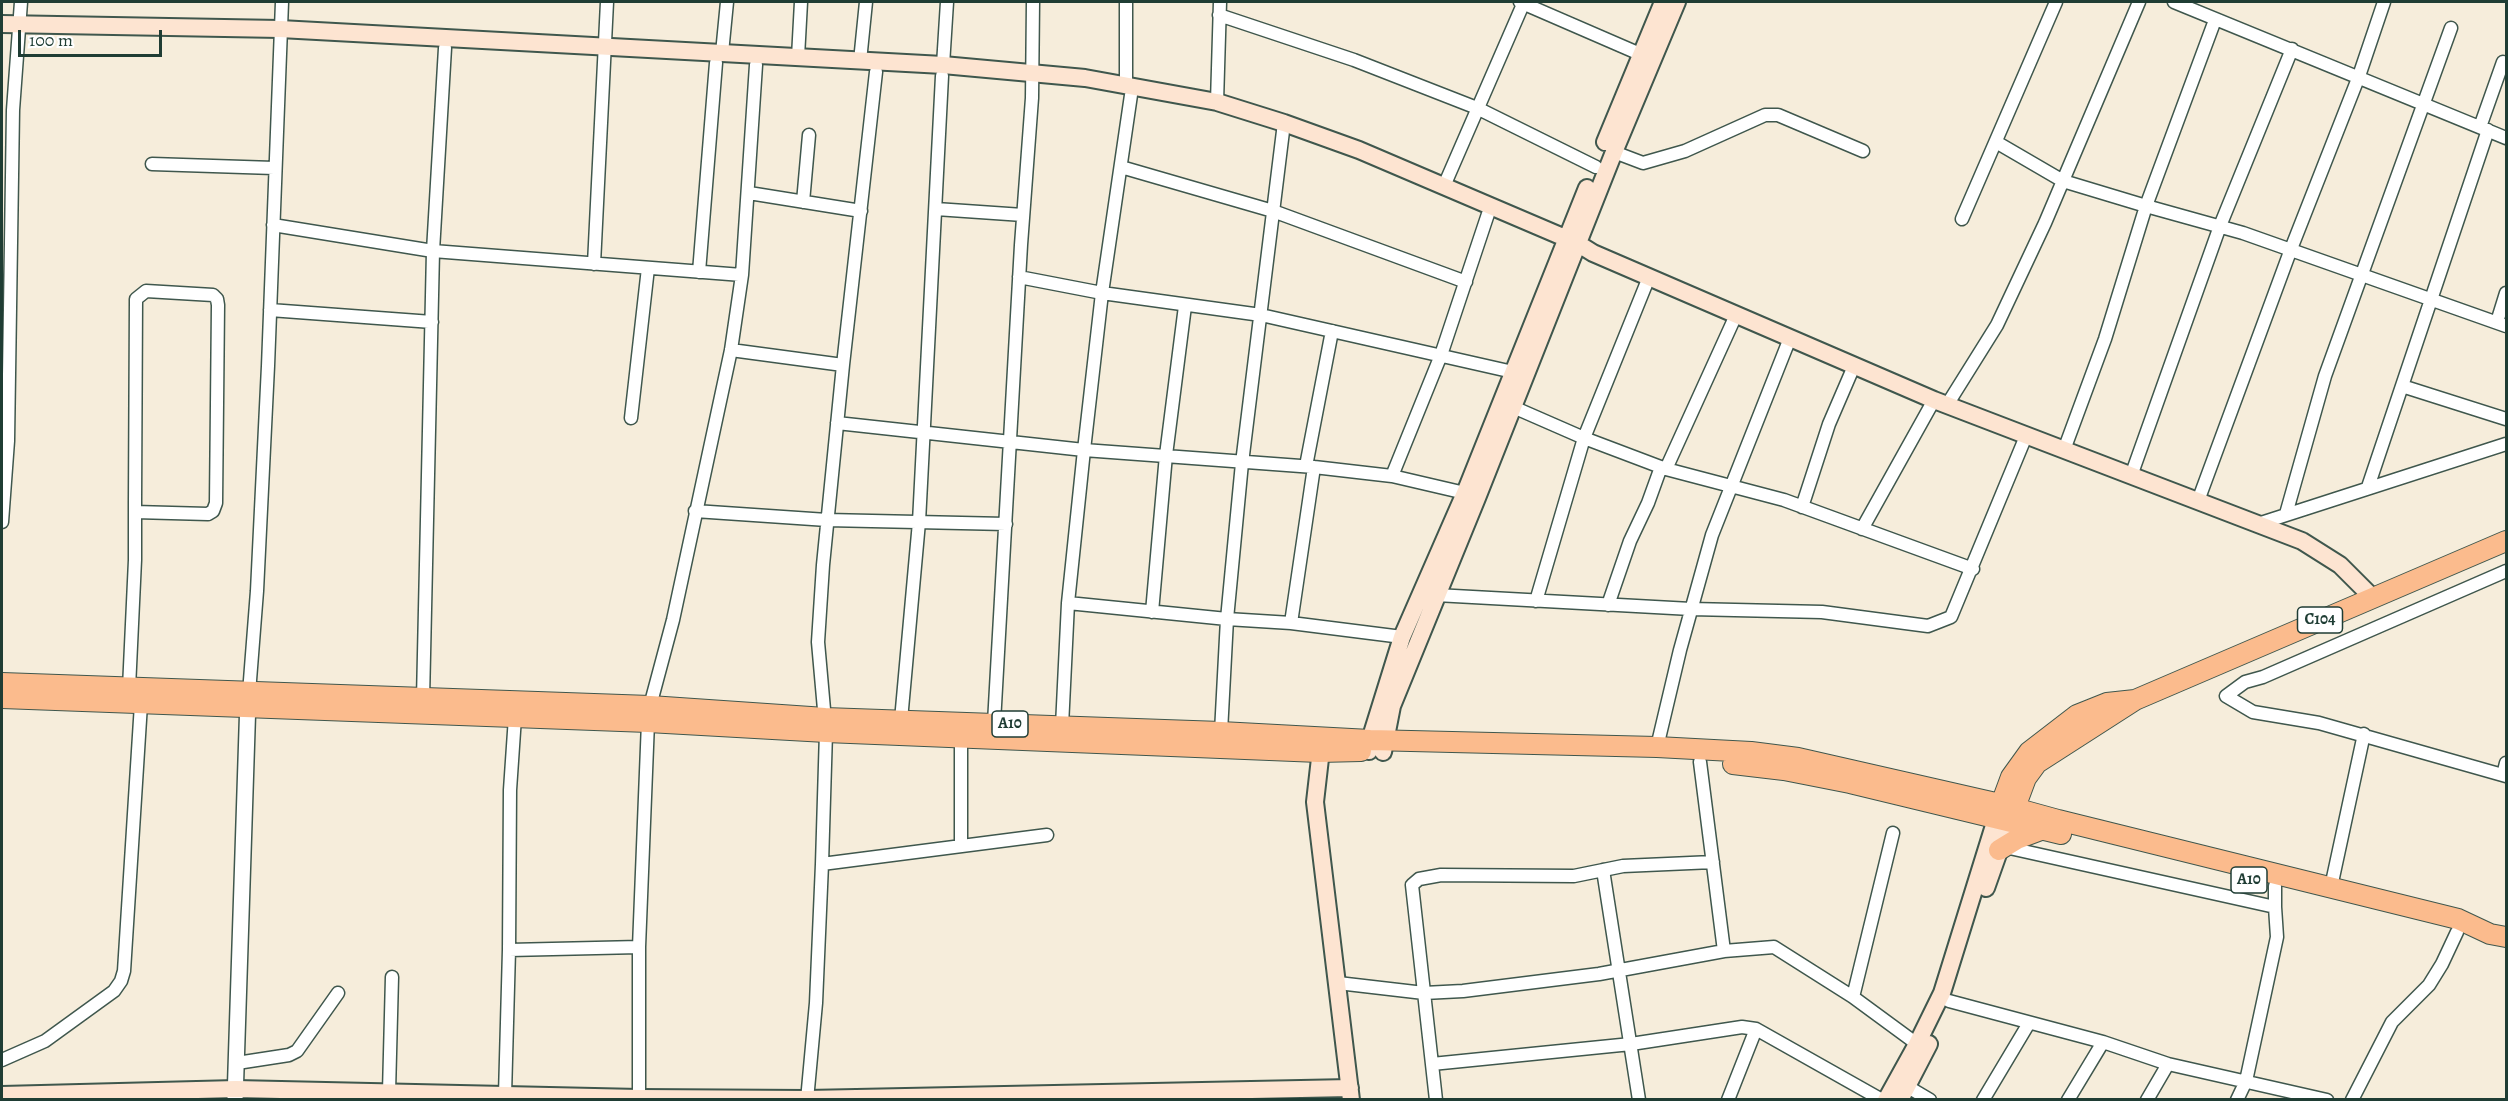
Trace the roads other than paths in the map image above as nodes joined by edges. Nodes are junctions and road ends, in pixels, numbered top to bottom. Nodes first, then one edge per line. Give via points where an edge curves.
1 (21, 2) edge
2 (282, 2) edge
3 (607, 2) edge
4 (727, 2) edge
5 (801, 2) edge
6 (866, 2) edge
7 (947, 2) edge
8 (1033, 2) edge
9 (1126, 2) edge
10 (1220, 2) edge
11 (1522, 2) edge
12 (1663, 2) edge
13 (1677, 2) edge
14 (2056, 2) edge
15 (2139, 2) edge
16 (2174, 2) edge
17 (2384, 2) edge
18 (1219, 15) junction
19 (2215, 20) junction
20 (2, 24) edge
21 (2451, 28) dead end
22 (13, 31) edge
23 (280, 34) junction
24 (445, 48) junction
25 (2292, 49) junction
26 (603, 53) junction
27 (1640, 54) junction
28 (798, 57) junction
29 (719, 58) junction
30 (860, 61) junction
31 (2503, 62) dead end
32 (756, 66) junction
33 (943, 71) junction
34 (876, 72) junction
35 (2358, 76) junction
36 (1032, 77) junction
37 (1128, 90) junction
38 (1217, 102) junction
39 (2425, 105) junction
40 (1477, 108) junction
41 (1283, 127) junction
42 (2484, 128) junction
43 (809, 135) dead end
44 (2506, 138) edge
45 (1996, 142) junction
46 (1863, 150) dead end
47 (1614, 152) junction
48 (152, 164) dead end
49 (1121, 167) junction
50 (1596, 167) junction
51 (274, 168) junction
52 (2063, 181) junction
53 (1444, 186) junction
54 (749, 193) junction
55 (803, 202) junction
56 (2146, 206) junction
57 (936, 209) junction
58 (861, 211) junction
59 (1273, 211) junction
60 (1488, 214) junction
61 (1023, 215) junction
62 (1962, 219) dead end
63 (273, 225) junction
64 (2220, 226) junction
65 (1570, 244) junction
66 (2291, 249) junction
67 (433, 251) junction
68 (594, 264) junction
69 (648, 268) junction
70 (699, 272) junction
71 (2361, 274) junction
72 (742, 275) junction
73 (1019, 277) junction
74 (1649, 278) junction
75 (1466, 282) junction
76 (1102, 293) junction
77 (2506, 293) edge
78 (2432, 299) junction
79 (1185, 306) junction
80 (270, 310) junction
81 (1261, 315) junction
82 (1736, 315) junction
83 (432, 322) junction
84 (2502, 324) edge
85 (1332, 331) junction
86 (1790, 338) junction
87 (732, 350) junction
88 (1441, 355) junction
89 (843, 365) junction
90 (1854, 366) junction
91 (1513, 372) junction
92 (2402, 386) junction
93 (1940, 402) junction
94 (1513, 408) junction
95 (631, 418) dead end
96 (2506, 419) edge
97 (837, 423) junction
98 (925, 432) junction
99 (2026, 436) junction
100 (1584, 438) junction
101 (5, 441) edge
102 (1010, 441) junction
103 (2506, 444) edge
104 (1084, 450) junction
105 (2064, 450) junction
106 (1166, 456) junction
107 (1242, 463) junction
108 (1310, 467) junction
109 (1664, 468) junction
110 (1392, 476) junction
111 (2131, 476) junction
112 (1731, 486) junction
113 (2368, 487) junction
114 (1466, 493) junction
115 (2198, 501) junction
116 (1802, 507) junction
117 (135, 512) junction
118 (695, 512) junction
119 (2286, 514) junction
120 (827, 520) junction
121 (2, 522) edge
122 (920, 522) junction
123 (1005, 524) junction
124 (2258, 524) junction
125 (1862, 529) junction
126 (2506, 541) edge
127 (1973, 569) junction
128 (2506, 571) edge
129 (1436, 595) junction
130 (2373, 598) junction
131 (1536, 601) junction
132 (1068, 603) junction
133 (1608, 605) junction
134 (1691, 609) junction
135 (1152, 612) junction
136 (1227, 619) junction
137 (1291, 623) junction
138 (1402, 637) junction
139 (2, 683) edge
140 (135, 696) junction
141 (2, 698) edge
142 (423, 699) junction
143 (248, 700) junction
144 (649, 714) junction
145 (515, 717) junction
146 (901, 720) junction
147 (994, 723) junction
148 (826, 725) junction
149 (1062, 726) junction
150 (1221, 732) junction
151 (2364, 734) junction
152 (961, 737) junction
153 (1321, 745) junction
154 (1376, 746) junction
155 (1657, 747) junction
156 (1700, 762) junction
157 (2505, 771) edge
158 (2004, 813) junction
159 (2041, 830) junction
160 (1893, 833) dead end
161 (1047, 835) dead end
162 (961, 846) junction
163 (2002, 848) junction
164 (1713, 862) junction
165 (822, 864) junction
166 (1603, 870) junction
167 (2276, 886) junction
168 (2331, 887) junction
169 (2275, 907) junction
170 (2457, 932) junction
171 (2498, 935) edge
172 (639, 947) junction
173 (509, 950) junction
174 (1724, 951) junction
175 (1620, 970) junction
176 (392, 977) dead end
177 (1338, 983) junction
178 (338, 993) dead end
179 (1424, 993) junction
180 (1853, 997) junction
181 (1949, 1001) junction
182 (2029, 1023) junction
183 (1756, 1029) junction
184 (2103, 1042) junction
185 (1631, 1044) junction
186 (1917, 1044) junction
187 (2, 1060) edge
188 (237, 1063) junction
189 (1432, 1064) junction
190 (2168, 1064) junction
191 (2246, 1081) junction
192 (388, 1092) junction
193 (1904, 1093) edge
194 (236, 1094) edge
195 (1351, 1094) edge
196 (2, 1095) edge
197 (504, 1095) junction
198 (639, 1098) edge
199 (807, 1100) edge
200 (1436, 1100) edge
201 (1639, 1100) edge
202 (1728, 1100) edge
203 (1884, 1100) edge
204 (1930, 1100) edge
205 (1983, 1100) edge
206 (2068, 1100) edge
207 (2147, 1100) edge
208 (2237, 1100) edge
209 (2327, 1100) edge
210 (2352, 1100) edge

1 - 22 street
2 - 23 street
3 - 26 street
4 - 29 street
5 - 28 street
6 - 30 street
7 - 33 street
8 - 36 street
9 - 37 street
10 - 18 street
11 - 27 street
11 - 40 street
12 - 27 main road
13 - 47 main road
14 - 45 street
15 - 52 street
16 - 19 street
17 - 35 street
18 - 38 street
18 - 40 street via 1354,60
19 - 25 street
19 - 56 street
20 - 22 main road
21 - 39 street
22 - 23 main road
22 - 101 street
23 - 24 main road
23 - 26 main road
23 - 51 street
24 - 26 main road
24 - 67 street
25 - 35 street
25 - 64 street
26 - 29 main road
26 - 68 street
27 - 50 main road
28 - 29 main road
28 - 30 main road
29 - 32 main road
29 - 70 street
30 - 33 main road
31 - 42 street
32 - 34 main road
32 - 54 street
33 - 34 main road
33 - 36 main road
33 - 57 street
34 - 58 street
35 - 39 street
35 - 66 street
36 - 37 main road
36 - 61 street
37 - 38 main road
37 - 41 main road
37 - 49 street
38 - 41 main road
39 - 42 street
39 - 71 street
40 - 50 street
40 - 53 street
41 - 53 main road via 1359,150
41 - 59 street
41 - 60 main road
42 - 44 street
42 - 78 street
43 - 55 street
45 - 52 street
45 - 62 street
46 - 47 street via 1778,115 1765,115 1685,150 1642,163
47 - 65 main road
48 - 51 street
49 - 59 street
49 - 76 street
50 - 65 main road
51 - 63 street
52 - 56 street
52 - 93 street via 1997,325
53 - 65 main road
54 - 55 street
54 - 72 street
55 - 58 street
56 - 64 street
56 - 105 street via 2105,339
57 - 61 street
57 - 98 street
58 - 89 street
59 - 75 street
59 - 81 street
60 - 65 main road
60 - 75 street
61 - 73 street
63 - 67 street
63 - 80 street
64 - 66 street
64 - 111 street
65 - 74 main road
65 - 91 main road
65 - 94 main road
66 - 71 street
66 - 115 street
67 - 68 street
67 - 83 street
68 - 69 street
69 - 70 street
69 - 95 street
70 - 72 street
71 - 78 street
71 - 119 street via 2325,376
72 - 87 street
73 - 76 street
73 - 102 street
74 - 82 main road
74 - 100 street
75 - 88 street
76 - 79 street
76 - 104 street
77 - 84 street
78 - 84 street
78 - 92 street
79 - 81 street
79 - 106 street
80 - 83 street
80 - 143 street
81 - 85 street
81 - 107 street
82 - 86 main road
82 - 109 street
83 - 142 street
85 - 88 street
85 - 108 street
86 - 90 main road
86 - 112 street
87 - 89 street
87 - 118 street
88 - 91 street
88 - 110 street
89 - 97 street
90 - 93 main road
90 - 116 street via 1829,424
91 - 114 main road
92 - 96 street
92 - 113 street
93 - 99 main road
93 - 125 street
94 - 100 street
94 - 129 main road
97 - 98 street
97 - 120 street
98 - 102 street
98 - 122 street
99 - 105 main road
99 - 127 street
100 - 109 street
100 - 131 street
101 - 121 street
102 - 104 street
102 - 123 street
103 - 113 street
104 - 106 street
104 - 132 street
105 - 111 main road
106 - 107 street
106 - 135 street
107 - 108 street
107 - 136 street
108 - 110 street
108 - 137 street
109 - 112 street
109 - 133 street via 1630,541
110 - 114 street
111 - 115 main road
112 - 116 street
112 - 134 street
113 - 119 street
114 - 138 main road
115 - 124 main road
116 - 125 street
117 - 117 street via 136,299 146,291 213,294 218,317 216,503 208,514
117 - 140 street
118 - 120 street
118 - 144 street
119 - 124 street
120 - 122 street
120 - 148 street via 818,642
122 - 123 street
122 - 146 street
123 - 147 street
124 - 130 main road via 2322,552
125 - 127 street
126 - 130 highway, C104
127 - 134 street via 1951,617 1928,626 1822,612
128 - 151 street via 2245,682 2226,696 2253,712
129 - 131 street
129 - 154 main road
130 - 158 highway, C104 via 2135,700 2107,703 2077,715 2029,752 2011,777
131 - 133 street
132 - 135 street
132 - 149 street
133 - 134 street
134 - 155 street
135 - 136 street
136 - 137 street
136 - 150 street
137 - 138 street
138 - 154 main road
139 - 140 highway, A10
140 - 141 highway, A10
140 - 143 highway, A10
140 - 187 street via 121,981 114,991 45,1041
142 - 143 highway, A10
142 - 144 highway, A10
143 - 145 highway, A10
143 - 188 street
144 - 145 highway, A10
144 - 148 highway, A10
144 - 172 street
145 - 173 street via 510,790
146 - 147 highway, A10
146 - 148 highway, A10
147 - 149 highway, A10
148 - 152 highway, A10
148 - 165 street
149 - 150 highway, A10
150 - 153 highway, A10
151 - 157 street
151 - 168 street
152 - 153 highway, A10
152 - 162 street
153 - 154 highway, A10
153 - 177 main road via 1315,802
154 - 155 highway, A10
154 - 156 highway, A10
155 - 158 highway, A10 via 1798,758
156 - 158 highway, A10 via 1784,770
156 - 164 street
158 - 159 highway, A10
158 - 163 main road
158 - 168 highway, A10
158 - 186 main road via 1942,993
159 - 163 highway
159 - 167 highway, A10
160 - 180 street
161 - 162 street
162 - 165 street
163 - 169 street
163 - 181 main road
164 - 166 street via 1656,863
164 - 174 street
165 - 199 street
166 - 175 street
166 - 179 street via 1574,876 1441,875 1419,879 1412,885
167 - 169 street
167 - 170 highway, A10
168 - 171 highway, A10 via 2458,919
169 - 191 street via 2277,937
170 - 171 highway, A10
170 - 210 street via 2429,985 2391,1022
172 - 173 street
172 - 198 street
173 - 197 street
174 - 175 street
174 - 180 street via 1774,947
175 - 179 street
175 - 185 street
176 - 192 street
177 - 179 street
177 - 195 main road
178 - 188 street via 297,1051
179 - 189 street
180 - 186 street
181 - 182 street
181 - 193 main road
182 - 184 street
182 - 205 street
183 - 185 street via 1742,1027
183 - 202 street
183 - 203 street
184 - 190 street
184 - 206 street
185 - 189 street
185 - 201 street
186 - 203 main road
188 - 194 street
189 - 200 street
190 - 191 street
190 - 207 street
191 - 208 street
191 - 209 street
192 - 194 main road
192 - 197 main road
193 - 204 street
194 - 196 main road
195 - 199 main road
197 - 198 main road
198 - 199 main road

